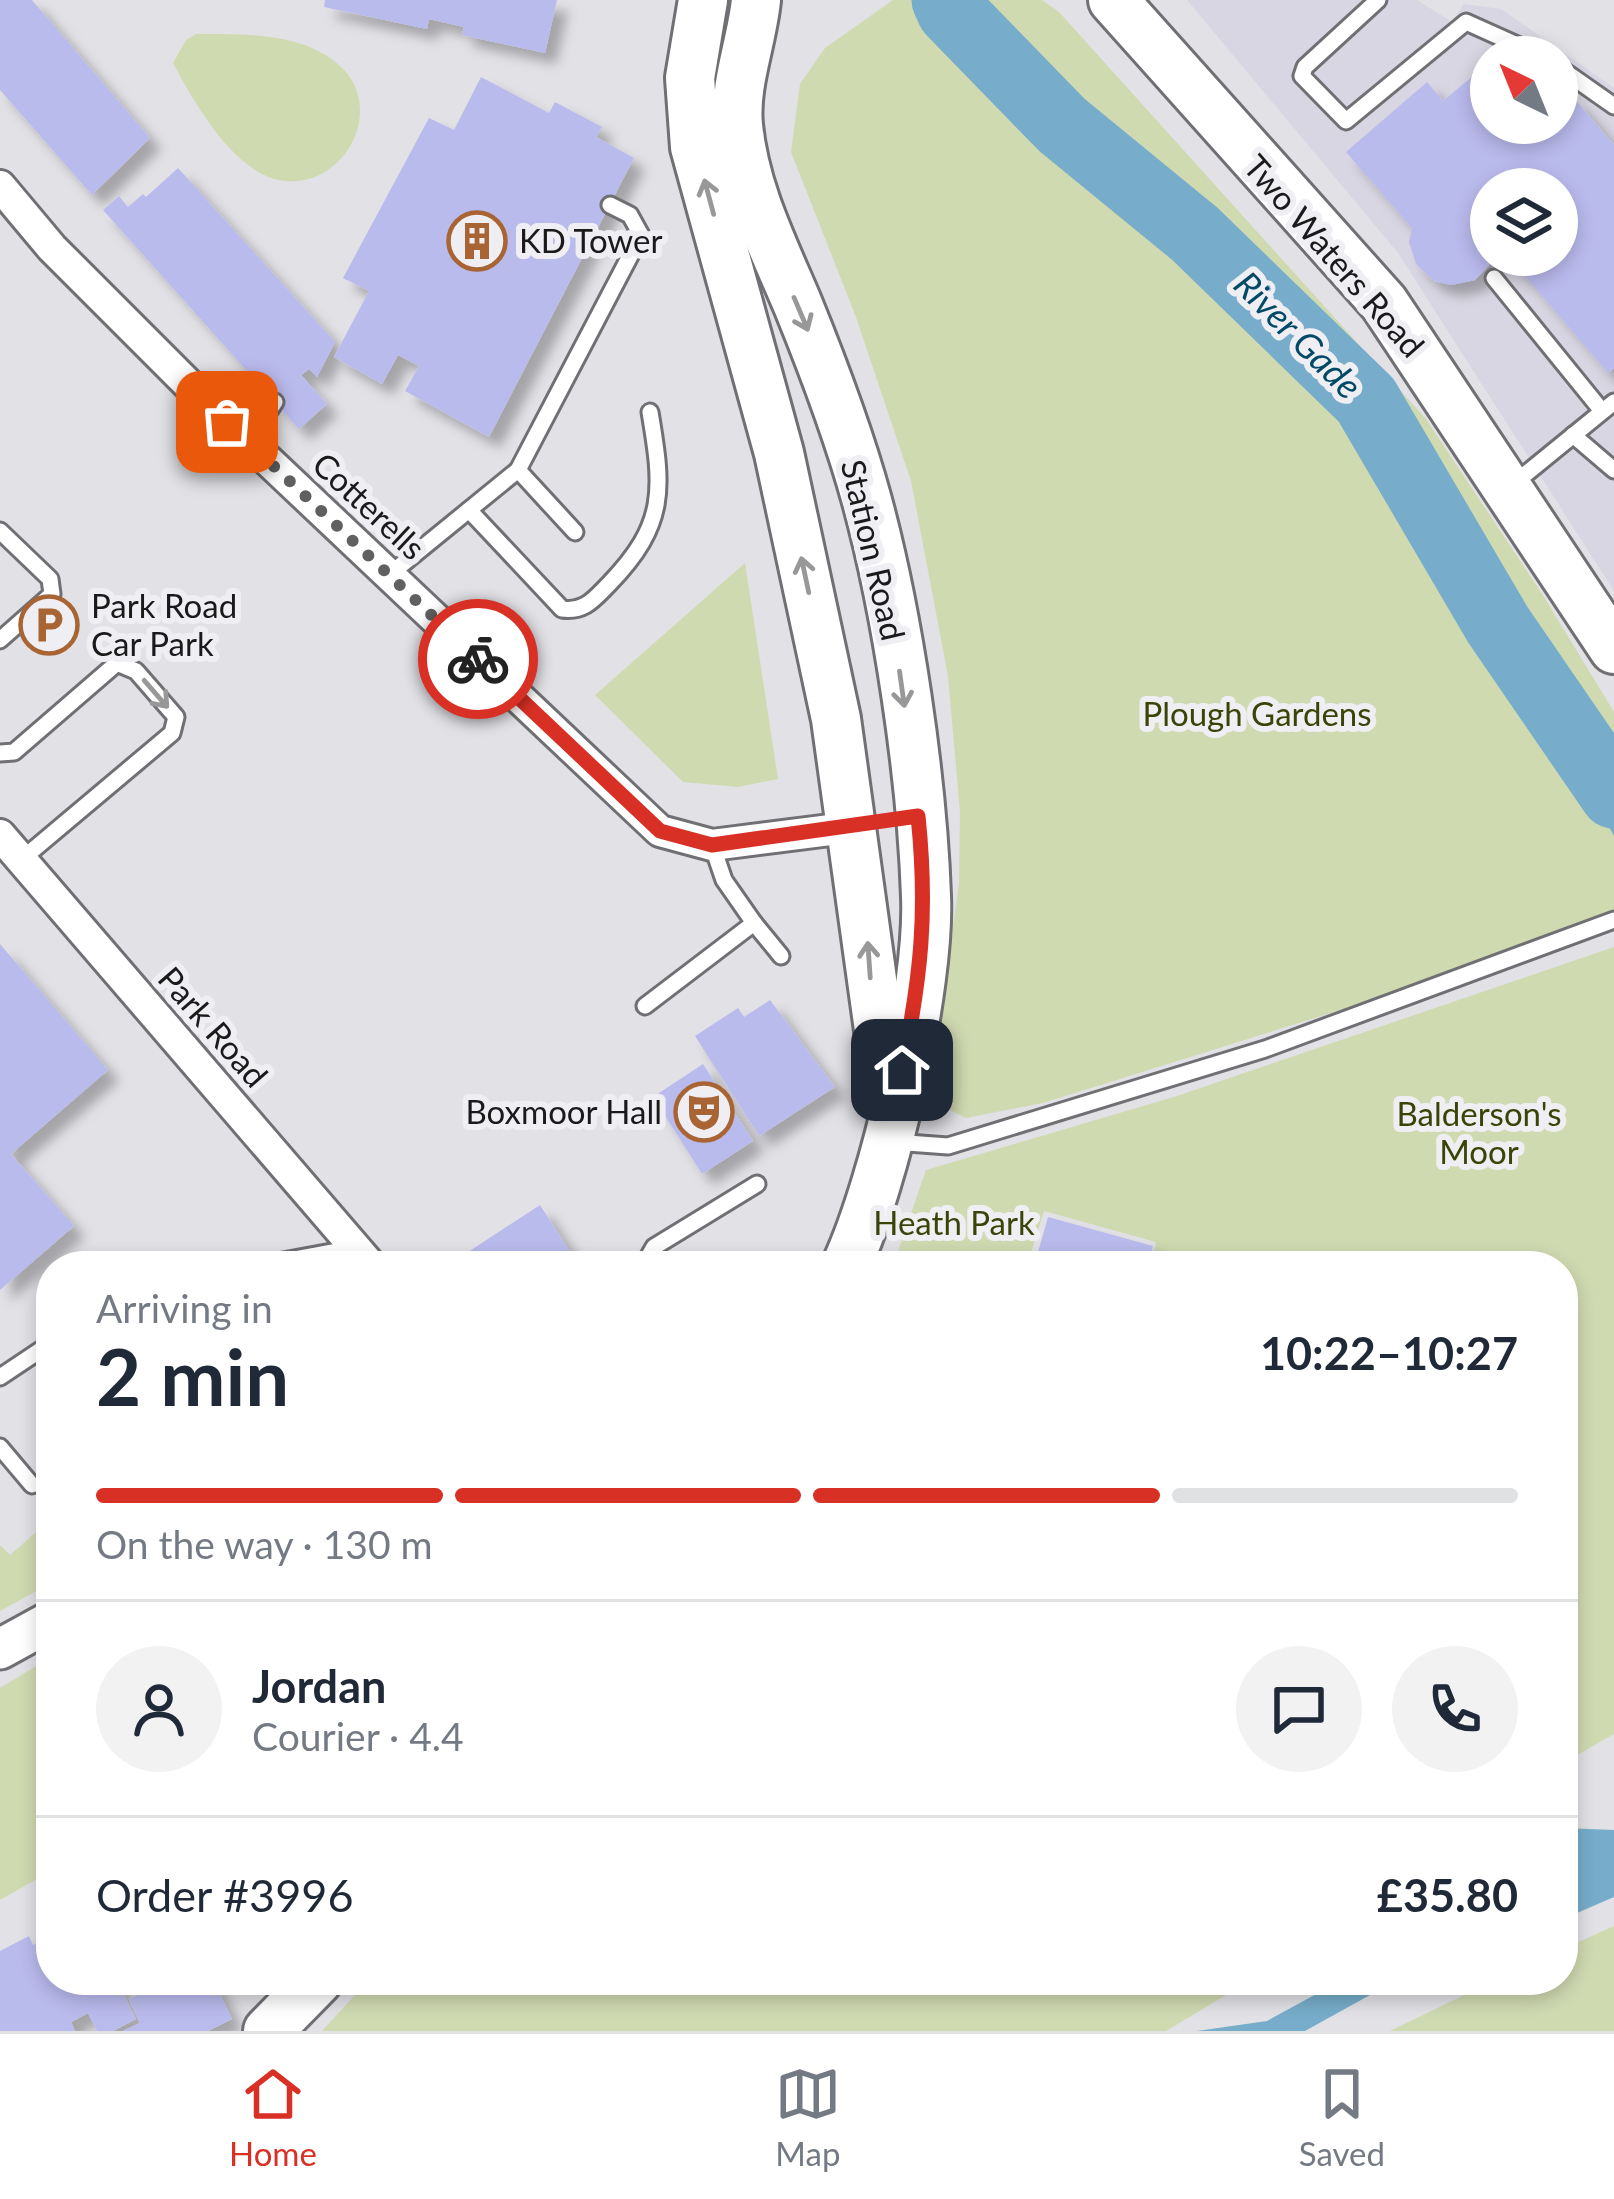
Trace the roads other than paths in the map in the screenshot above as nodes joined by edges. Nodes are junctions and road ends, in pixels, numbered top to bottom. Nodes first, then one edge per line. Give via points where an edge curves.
1 (703, 0) edge
2 (756, 0) edge
3 (1112, 0) edge
4 (1378, 0) edge
5 (1497, 36) edge
6 (1578, 81) edge
7 (1614, 106) edge
8 (0, 186) edge
9 (610, 205) dead end
10 (1494, 278) dead end
11 (275, 401) dead end
12 (1608, 407) edge
13 (650, 412) dead end
14 (1574, 435) junction
15 (249, 442) junction
16 (518, 470) junction
17 (1614, 470) edge
18 (1509, 488) junction
19 (469, 510) junction
20 (0, 531) edge
21 (575, 532) dead end
22 (389, 575) junction
23 (0, 640) edge
24 (1614, 649) edge
25 (0, 753) edge
26 (918, 816) junction
27 (854, 827) junction
28 (0, 835) edge
29 (712, 845) junction
30 (22, 860) junction
31 (1614, 920) edge
32 (754, 923) junction
33 (781, 956) dead end
34 (645, 1006) dead end
35 (889, 1129) junction
36 (757, 1184) dead end
37 (358, 1251) edge
38 (652, 1251) edge
39 (851, 1251) edge
40 (36, 1357) edge
41 (0, 1376) edge
42 (0, 1447) edge
43 (32, 1485) dead end
44 (36, 1629) edge
45 (0, 1648) edge
46 (303, 1995) edge
47 (268, 2031) edge

27 -> 1 main road, Station Road via 778,452 695,147 690,78
2 -> 26 main road, Station Road via 738,121 748,185 868,502
3 - 18 main road, Two Waters Road via 1384,303
4 - 5 lane via 1302,76 1346,121 1466,22
6 - 7 lane
8 - 15 street, Cotterells
9 - 16 lane via 630,215 641,235
10 - 12 lane
11 - 15 lane
12 - 14 lane
13 - 19 lane via 661,480 654,526 588,605 562,609
14 - 17 lane
14 - 18 lane
15 - 22 street, Cotterells
16 - 19 lane
16 - 21 lane
18 - 24 main road, Two Waters Road
19 - 22 lane
20 - 23 lane via 50,579 52,594
22 - 29 street, Cotterells via 660,831
25 -> 30 lane via 14,752 118,663 136,671 176,717 172,733
26 - 27 main road
26 - 35 main road, Station Road via 927,898 921,977
27 - 29 street, Cotterells
35 -> 27 main road, Station Road
28 - 30 street, Park Road
29 - 32 lane via 724,880
30 - 37 street, Park Road
31 - 35 lane via 1264,1049 948,1146
32 - 33 lane
32 - 34 lane
35 - 39 main road, Station Road
36 - 38 lane
40 - 41 lane
42 - 43 lane
44 - 45 street
46 - 47 main road

